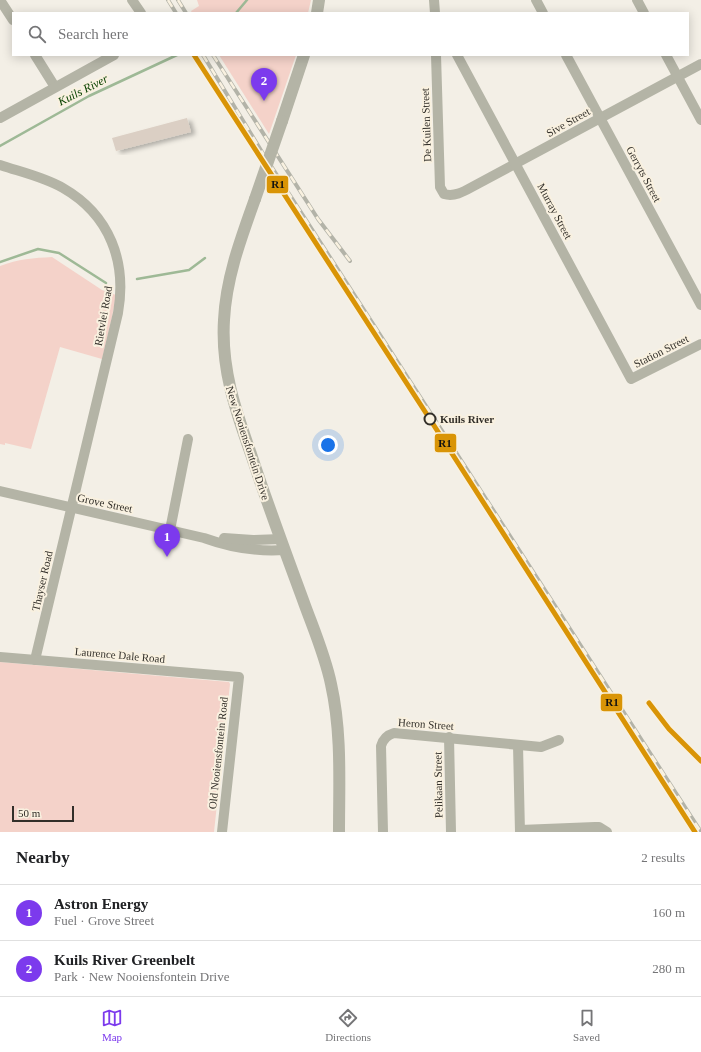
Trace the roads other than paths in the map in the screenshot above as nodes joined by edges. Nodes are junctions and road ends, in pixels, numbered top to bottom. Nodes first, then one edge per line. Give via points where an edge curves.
1 (0, 0) edge
2 (132, 0) edge
3 (319, 0) edge
4 (434, 0) edge
5 (536, 0) edge
6 (637, 0) edge
7 (139, 12) edge
8 (316, 12) edge
9 (435, 12) edge
10 (542, 12) edge
11 (643, 12) edge
12 (8, 18) edge
13 (36, 56) edge
14 (112, 56) edge
15 (304, 56) edge
16 (436, 56) edge
17 (458, 56) edge
18 (567, 56) edge
19 (667, 56) edge
20 (701, 64) edge
21 (678, 77) junction
22 (56, 87) junction
23 (0, 118) edge
24 (600, 118) junction
25 (701, 120) edge
26 (516, 164) junction
27 (0, 165) edge
28 (444, 194) joint
29 (701, 305) edge
30 (701, 344) edge
31 (631, 379) joint
32 (188, 439) dead end
33 (0, 491) edge
34 (71, 508) junction
35 (170, 530) junction
36 (283, 544) junction
37 (0, 657) edge
38 (35, 660) junction
39 (239, 677) joint
40 (449, 737) junction
41 (559, 740) dead end
42 (518, 745) junction
43 (520, 831) edge
44 (222, 832) edge
45 (339, 832) edge
46 (383, 832) edge
47 (451, 832) edge
48 (607, 832) edge

1 - 12 street
2 - 7 street
3 - 8 street
4 - 9 street
5 - 10 street
6 - 11 street
13 - 22 street
14 - 22 street
15 - 36 street, New Nooiensfontein Drive, bridge via 230,275 224,313 224,356 230,386
16 - 28 street, De Kuilen Street via 440,188
17 - 26 street, Murray Street
18 - 24 street, Gerryts Street
19 - 21 street
20 - 21 street, Sive Street
21 - 24 street, Sive Street
21 - 25 street
22 - 23 street
24 - 26 street, Sive Street
24 - 29 street, Gerryts Street
26 - 28 street, Sive Street via 459,193
26 - 31 street, Murray Street
27 - 34 street, Rietvlei Road via 62,187 82,201 108,234 120,269 118,313
30 - 31 street, Station Street
32 - 35 street
33 - 34 street, Grove Street
34 - 35 street, Grove Street
34 - 38 street, Thayser Road
35 - 36 street, Grove Street via 204,538
36 - 45 street, New Nooiensfontein Drive via 323,654 331,684 337,716 339,749
37 - 38 street, Laurence Dale Road
38 - 39 street, Laurence Dale Road
39 - 44 street, Old Nooiensfontein Road
40 - 42 street, Heron Street
40 - 46 street, Heron Street via 394,733 382,742
40 - 47 street, Pelikaan Street
41 - 42 street, Heron Street via 544,747
42 - 43 street
43 - 48 street via 599,827

